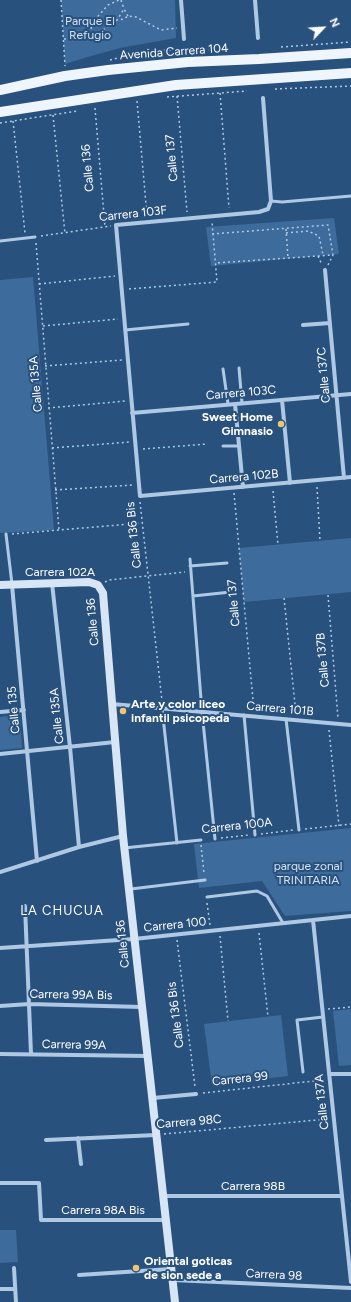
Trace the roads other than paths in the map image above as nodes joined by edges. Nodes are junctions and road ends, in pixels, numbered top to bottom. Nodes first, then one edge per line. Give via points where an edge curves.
1 (181, 0) edge
2 (255, 0) edge
3 (184, 38) dead end
4 (258, 38) dead end
5 (351, 53) edge
6 (351, 73) edge
7 (0, 90) edge
8 (262, 98) dead end
9 (0, 112) edge
10 (351, 196) edge
11 (271, 201) junction
12 (116, 225) joint
13 (35, 237) road end
14 (0, 241) edge
15 (325, 270) road end
16 (330, 323) junction
17 (188, 324) dead end
18 (302, 325) dead end
19 (125, 330) junction
20 (239, 368) dead end
21 (223, 369) dead end
22 (351, 394) edge
23 (336, 395) junction
24 (282, 400) junction
25 (242, 403) junction
26 (228, 404) junction
27 (235, 404) junction
28 (132, 413) junction
29 (223, 446) dead end
30 (239, 446) junction
31 (344, 478) junction
32 (351, 478) edge
33 (290, 483) junction
34 (243, 487) junction
35 (140, 496) joint
36 (6, 534) road end
37 (190, 559) dead end
38 (227, 563) dead end
39 (190, 566) junction
40 (52, 583) junction
41 (0, 585) edge
42 (12, 585) junction
43 (98, 585) joint
44 (231, 592) dead end
45 (193, 596) junction
46 (112, 704) junction
47 (162, 708) junction
48 (24, 710) junction
49 (0, 712) edge
50 (202, 712) junction
51 (244, 715) junction
52 (286, 719) junction
53 (351, 725) edge
54 (115, 742) junction
55 (70, 747) junction
56 (27, 751) junction
57 (0, 754) edge
58 (299, 830) road end
59 (255, 835) road end
60 (123, 836) junction
61 (215, 839) road end
62 (201, 840) dead end
63 (177, 843) junction
64 (79, 847) junction
65 (124, 848) junction
66 (37, 861) junction
67 (0, 872) edge
68 (205, 880) dead end
69 (129, 889) junction
70 (207, 897) dead end
71 (25, 906) dead end
72 (351, 916) edge
73 (313, 920) junction
74 (283, 923) junction
75 (134, 939) junction
76 (27, 946) junction
77 (0, 948) edge
78 (29, 1004) junction
79 (0, 1006) edge
80 (142, 1007) junction
81 (323, 1017) junction
82 (0, 1054) edge
83 (31, 1054) junction
84 (148, 1056) junction
85 (303, 1072) dead end
86 (329, 1074) junction
87 (351, 1074) edge
88 (196, 1094) road end
89 (152, 1098) junction
90 (156, 1135) junction
91 (78, 1138) junction
92 (46, 1140) dead end
93 (81, 1164) dead end
94 (0, 1183) edge
95 (163, 1196) junction
96 (342, 1196) junction
97 (166, 1220) junction
98 (14, 1268) dead end
99 (171, 1269) junction
100 (79, 1275) dead end
101 (172, 1280) junction
102 (351, 1282) edge
103 (351, 1288) edge
104 (0, 1289) edge
105 (15, 1289) junction
106 (16, 1302) edge
107 (175, 1302) edge

1 - 3 street
2 - 4 street
5 - 7 main road, Avenida Carrera 104 via 108,70
6 - 9 main road via 176,85
8 - 11 street
10 - 11 lane
11 - 12 street, Carrera 103F via 268,208 259,212
12 - 19 street, Calle 136 Bis
13 - 14 lane
15 - 16 street, Calle 137C
16 - 18 street
16 - 23 street, Calle 137C
17 - 19 lane
19 - 28 street, Calle 136 Bis
20 - 25 lane
21 - 26 lane
22 - 23 street, Carrera 103C
23 - 24 street, Carrera 103C
23 - 31 street, Calle 137C
24 - 25 street, Carrera 103C
24 - 33 street
25 - 27 street, Carrera 103C
26 - 27 street, Carrera 103C
26 - 28 street, Carrera 103C
27 - 30 street
28 - 35 street, Calle 136 Bis
29 - 30 lane
30 - 34 street
31 - 32 street, Carrera 102B
31 - 33 street, Carrera 102B
33 - 34 street, Carrera 102B
34 - 35 street, Carrera 102B
36 - 42 lane, Calle 135
37 - 39 lane
38 - 39 lane
39 - 45 lane
40 - 42 street, Carrera 102A
40 - 43 street, Carrera 102A via 89,582
40 - 55 street, Calle 135A
41 - 42 street, Carrera 102A
42 - 48 street, Calle 135
43 - 46 street, Calle 136 via 103,593
44 - 45 lane
45 - 50 lane
46 - 47 street, Carrera 101B
46 - 54 street, Calle 136
47 - 50 street, Carrera 101B
47 - 63 lane
48 - 49 street
48 - 56 street, Calle 135
50 - 51 street, Carrera 101B
50 - 61 lane
51 - 52 street, Carrera 101B
51 - 59 lane
52 - 53 street, Carrera 101B
52 - 58 lane
54 - 55 street
54 - 60 street, Calle 136
55 - 56 street
55 - 64 street, Calle 135A
56 - 57 street
56 - 66 street, Calle 135
60 - 64 street
60 - 65 street, Calle 136
62 - 63 lane, Carrera 100A
63 - 65 lane, Carrera 100A
64 - 66 street
65 - 69 street, Calle 136
66 - 67 street
68 - 69 lane
69 - 75 street, Calle 136
70 - 74 lane via 257,891 268,896
71 - 76 street
72 - 73 street, Carrera 100
73 - 74 street, Carrera 100
73 - 81 street, Calle 137A
74 - 75 street, Carrera 100
75 - 76 street, Carrera 100
75 - 80 street, Calle 136
76 - 77 street, Carrera 100
76 - 78 street
78 - 79 street, Carrera 99A Bis
78 - 80 street, Carrera 99A Bis
78 - 83 street
80 - 84 street, Calle 136
81 - 85 lane via 297,1020
81 - 86 street, Calle 137A
82 - 83 street, Carrera 99A
83 - 84 street, Carrera 99A
84 - 89 street, Calle 136
86 - 87 street
86 - 96 street, Calle 137A
88 - 89 street, Carrera 99
89 - 90 street, Calle 136
90 - 91 street, Carrera 98C
90 - 95 street, Calle 136
91 - 92 street, Carrera 98C
91 - 93 street
94 - 97 street, Carrera 98A Bis via 39,1182 41,1220
95 - 96 street, Carrera 98B
95 - 97 street, Calle 136
96 - 102 street, Calle 137A
97 - 99 street, Calle 136
98 - 105 street
99 - 100 street
99 - 101 street, Calle 136
101 - 103 street, Carrera 98
101 - 107 street, Calle 136
104 - 105 street
105 - 106 street

